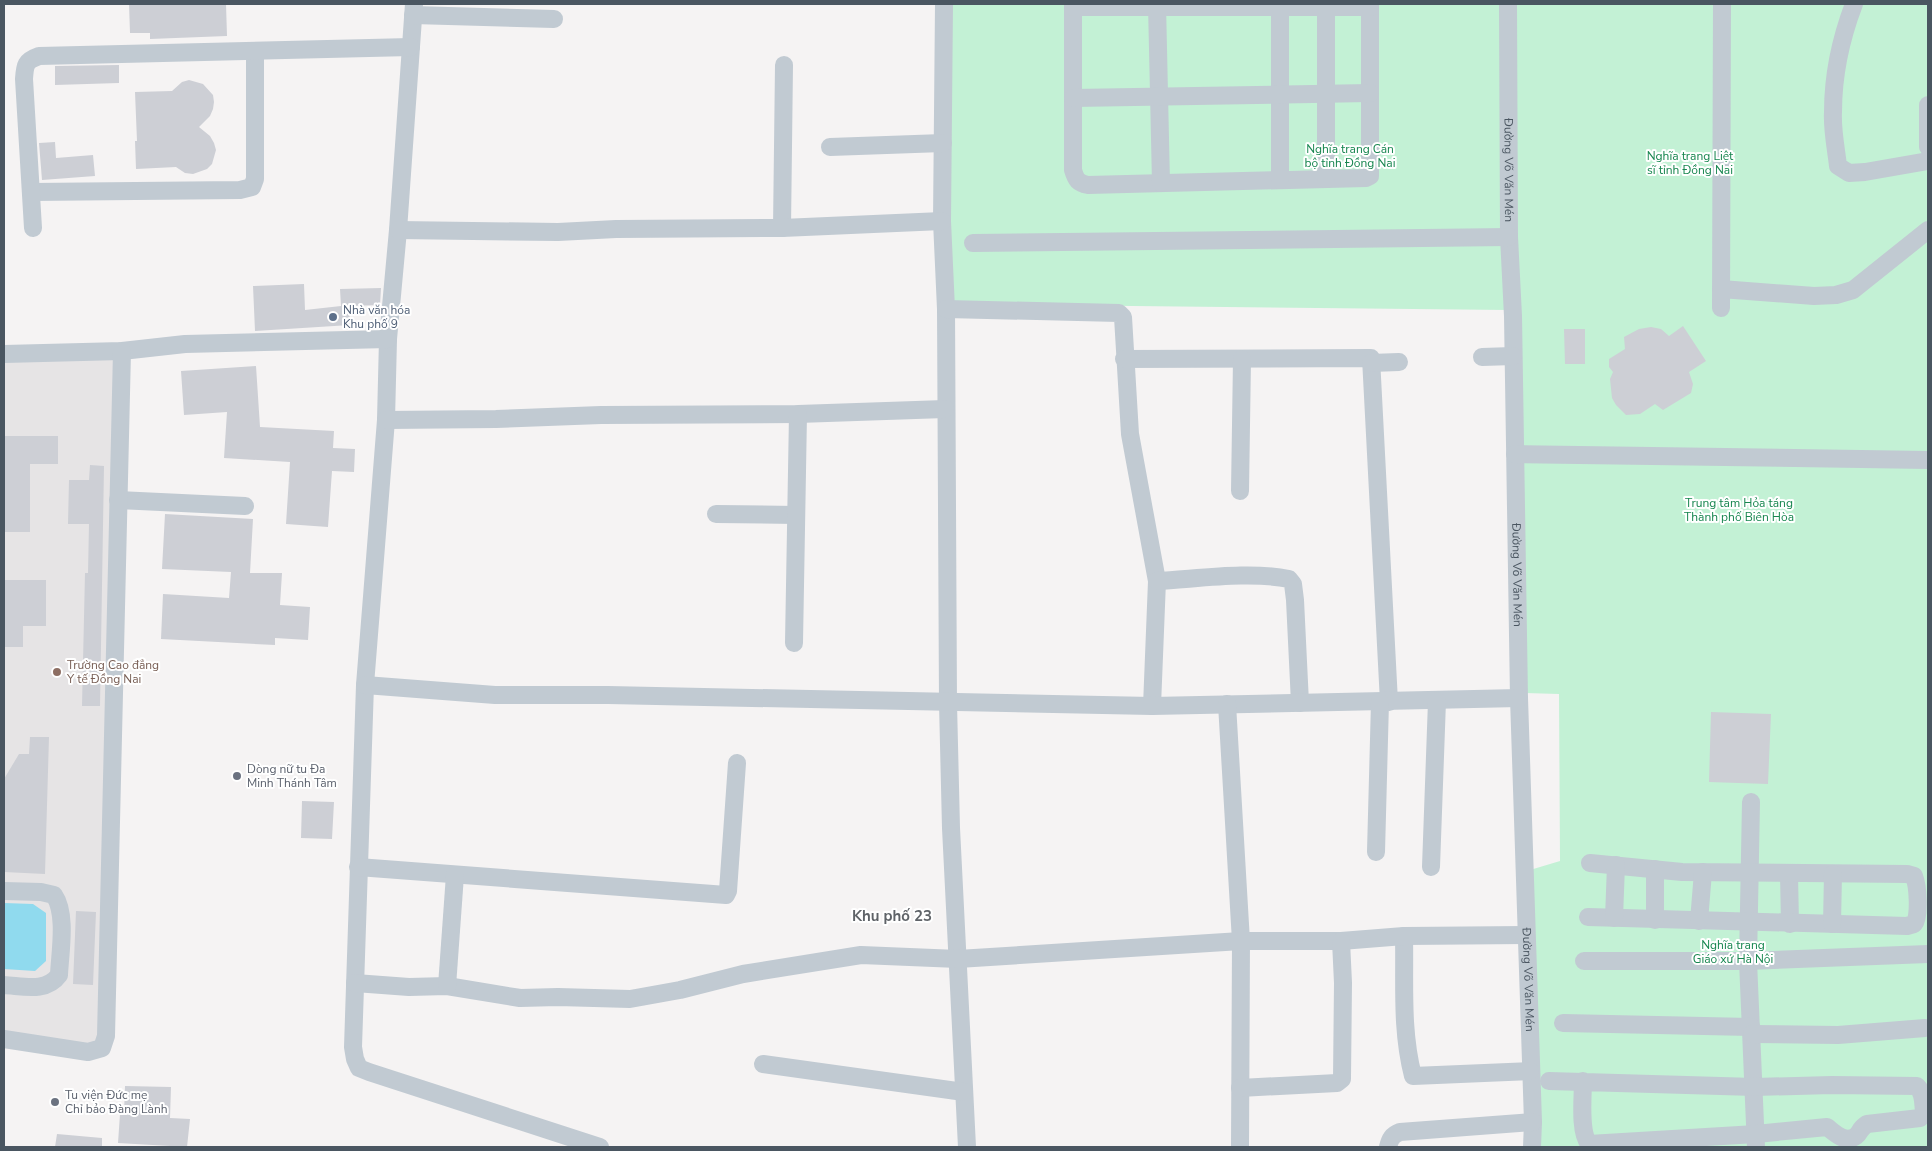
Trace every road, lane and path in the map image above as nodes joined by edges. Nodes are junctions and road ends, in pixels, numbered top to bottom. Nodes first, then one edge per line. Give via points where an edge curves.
1 (944, 4) edge
2 (1508, 4) edge
3 (1722, 4) edge
4 (1854, 4) edge
5 (1072, 5) edge
6 (1157, 5) edge
7 (1280, 5) edge
8 (1370, 5) edge
9 (1326, 7) junction
10 (413, 10) edge
11 (554, 18) dead end
12 (411, 47) junction
13 (255, 51) junction
14 (784, 65) dead end
15 (1370, 93) junction
16 (1280, 94) junction
17 (1326, 94) junction
18 (1159, 96) junction
19 (1073, 98) junction
20 (1928, 105) edge
21 (943, 143) junction
22 (830, 146) dead end
23 (1928, 147) edge
24 (1928, 161) edge
25 (1326, 179) junction
26 (1280, 180) junction
27 (1161, 183) junction
28 (31, 192) junction
29 (942, 221) junction
30 (33, 228) dead end
31 (782, 228) junction
32 (398, 230) junction
33 (1928, 230) edge
34 (1509, 237) junction
35 (973, 243) dead end
36 (1721, 289) junction
37 (1721, 308) dead end
38 (946, 309) junction
39 (388, 339) junction
40 (122, 351) junction
41 (4, 354) edge
42 (1513, 356) junction
43 (1482, 358) dead end
44 (1124, 359) junction
45 (1242, 359) junction
46 (1399, 362) dead end
47 (1371, 363) junction
48 (945, 409) junction
49 (798, 414) junction
50 (386, 420) junction
51 (1515, 454) junction
52 (1928, 460) edge
53 (1240, 491) dead end
54 (118, 500) junction
55 (245, 506) dead end
56 (716, 514) dead end
57 (796, 515) junction
58 (1157, 581) junction
59 (794, 643) dead end
60 (365, 685) junction
61 (1519, 698) junction
62 (1436, 701) junction
63 (1385, 702) junction
64 (948, 703) junction
65 (1300, 703) junction
66 (1227, 704) junction
67 (1152, 706) junction
68 (737, 764) dead end
69 (1751, 802) dead end
70 (1376, 852) dead end
71 (1590, 863) dead end
72 (1616, 865) junction
73 (358, 867) junction
74 (1431, 867) dead end
75 (1655, 869) junction
76 (1703, 872) junction
77 (1749, 873) junction
78 (1789, 874) junction
79 (1833, 874) junction
80 (454, 875) junction
81 (4, 892) edge
82 (1588, 917) dead end
83 (1614, 918) junction
84 (1655, 920) junction
85 (1699, 921) junction
86 (1747, 923) junction
87 (1790, 924) junction
88 (1832, 924) junction
89 (1526, 935) junction
90 (1404, 936) junction
91 (1241, 941) junction
92 (1340, 941) junction
93 (1928, 954) edge
94 (958, 959) junction
95 (1584, 961) dead end
96 (1748, 961) junction
97 (355, 983) junction
98 (4, 985) edge
99 (447, 986) junction
100 (1563, 1022) dead end
101 (1926, 1028) dead end
102 (1752, 1030) junction
103 (4, 1039) edge
104 (762, 1064) dead end
105 (1530, 1071) junction
106 (1549, 1081) dead end
107 (1583, 1081) junction
108 (1755, 1087) junction
109 (1240, 1088) junction
110 (964, 1092) junction
111 (1533, 1122) junction
112 (1756, 1140) edge
113 (600, 1147) edge
114 (967, 1147) edge
115 (1240, 1147) edge
116 (1388, 1147) edge
117 (1532, 1147) edge

1 - 21 street
2 - 34 street, Đường Võ Văn Mén
3 - 36 street
4 - 24 street via 1836,70 1832,114 1838,166 1850,173
5 - 6 street
5 - 19 street
6 - 7 street
6 - 18 street
7 - 9 street
7 - 16 street
8 - 9 street
8 - 15 street
9 - 17 street
10 - 11 street
10 - 12 street
12 - 13 street
12 - 32 street
13 - 28 street via 255,179 252,187 240,190
13 - 28 street via 39,56 30,59 25,66 24,79
14 - 31 street
15 - 17 street
15 - 25 street via 1370,176
16 - 17 street
16 - 18 street
16 - 26 street
17 - 25 street
18 - 19 street
18 - 27 street
19 - 27 street via 1072,170 1076,181 1088,185
20 - 23 street
21 - 22 street
21 - 29 street
25 - 26 street
26 - 27 street
28 - 30 street
29 - 31 street
29 - 38 street
31 - 32 street via 558,232
32 - 39 street
33 - 36 street via 1854,290 1814,296
34 - 35 street
34 - 42 street, Đường Võ Văn Mén
36 - 37 street
38 - 44 street via 1119,313 1123,317
38 - 48 street
39 - 40 street via 185,344
39 - 50 street
40 - 41 street
40 - 54 street
42 - 43 street
42 - 51 street, Đường Võ Văn Mén
44 - 45 street
44 - 58 street via 1130,434
45 - 47 street via 1371,358
45 - 53 street
46 - 47 street
47 - 63 street
48 - 49 street
48 - 64 street
49 - 50 street
49 - 57 street
50 - 60 street
51 - 52 street
51 - 61 street, Đường Võ Văn Mén
54 - 55 street
54 - 103 street via 106,1036 102,1048 88,1052
56 - 57 street
57 - 59 street
58 - 65 street via 1243,576 1289,579 1295,600
58 - 67 street
60 - 64 street via 495,695
60 - 73 street
61 - 62 street
61 - 89 street, Đường Võ Văn Mén
62 - 63 street
62 - 74 street
63 - 65 street
63 - 70 street
64 - 67 street
64 - 94 street via 950,828
65 - 66 street
66 - 67 street
66 - 91 street
68 - 80 street via 726,895
69 - 77 street
71 - 72 street
72 - 75 street
72 - 83 street
73 - 80 street
73 - 97 street
75 - 76 street
75 - 84 street
76 - 77 street
76 - 85 street
77 - 78 street
77 - 86 street
78 - 79 street
78 - 87 street
79 - 88 street
79 - 88 street via 1914,876 1918,916 1914,924 1907,926
80 - 99 street
81 - 98 street via 54,895 60,904 61,920 59,975 54,982 37,988
82 - 83 street
83 - 84 street
84 - 85 street
85 - 86 street
86 - 87 street
86 - 96 street
87 - 88 street
89 - 90 street
89 - 105 street, Đường Võ Văn Mén
90 - 92 street
90 - 105 street via 1405,1032 1413,1076
91 - 92 street
91 - 94 street
91 - 109 street
92 - 109 street via 1342,1079 1337,1083
93 - 96 street
94 - 99 street via 861,955 743,974 630,999 520,998
94 - 110 street
95 - 96 street
96 - 102 street
97 - 99 street
97 - 113 street via 353,1047 359,1068
100 - 102 street
101 - 102 street via 1838,1035
102 - 108 street
104 - 110 street
105 - 111 street, Đường Võ Văn Mén
106 - 107 street
107 - 108 street
107 - 112 street via 1583,1126 1589,1144
108 - 112 street
108 - 112 street via 1917,1086 1923,1097 1924,1112 1920,1118 1867,1124 1856,1136 1849,1138 1840,1138 1827,1127
109 - 115 street
110 - 114 street
111 - 116 street via 1400,1132 1394,1134
111 - 117 street, Đường Võ Văn Mén

